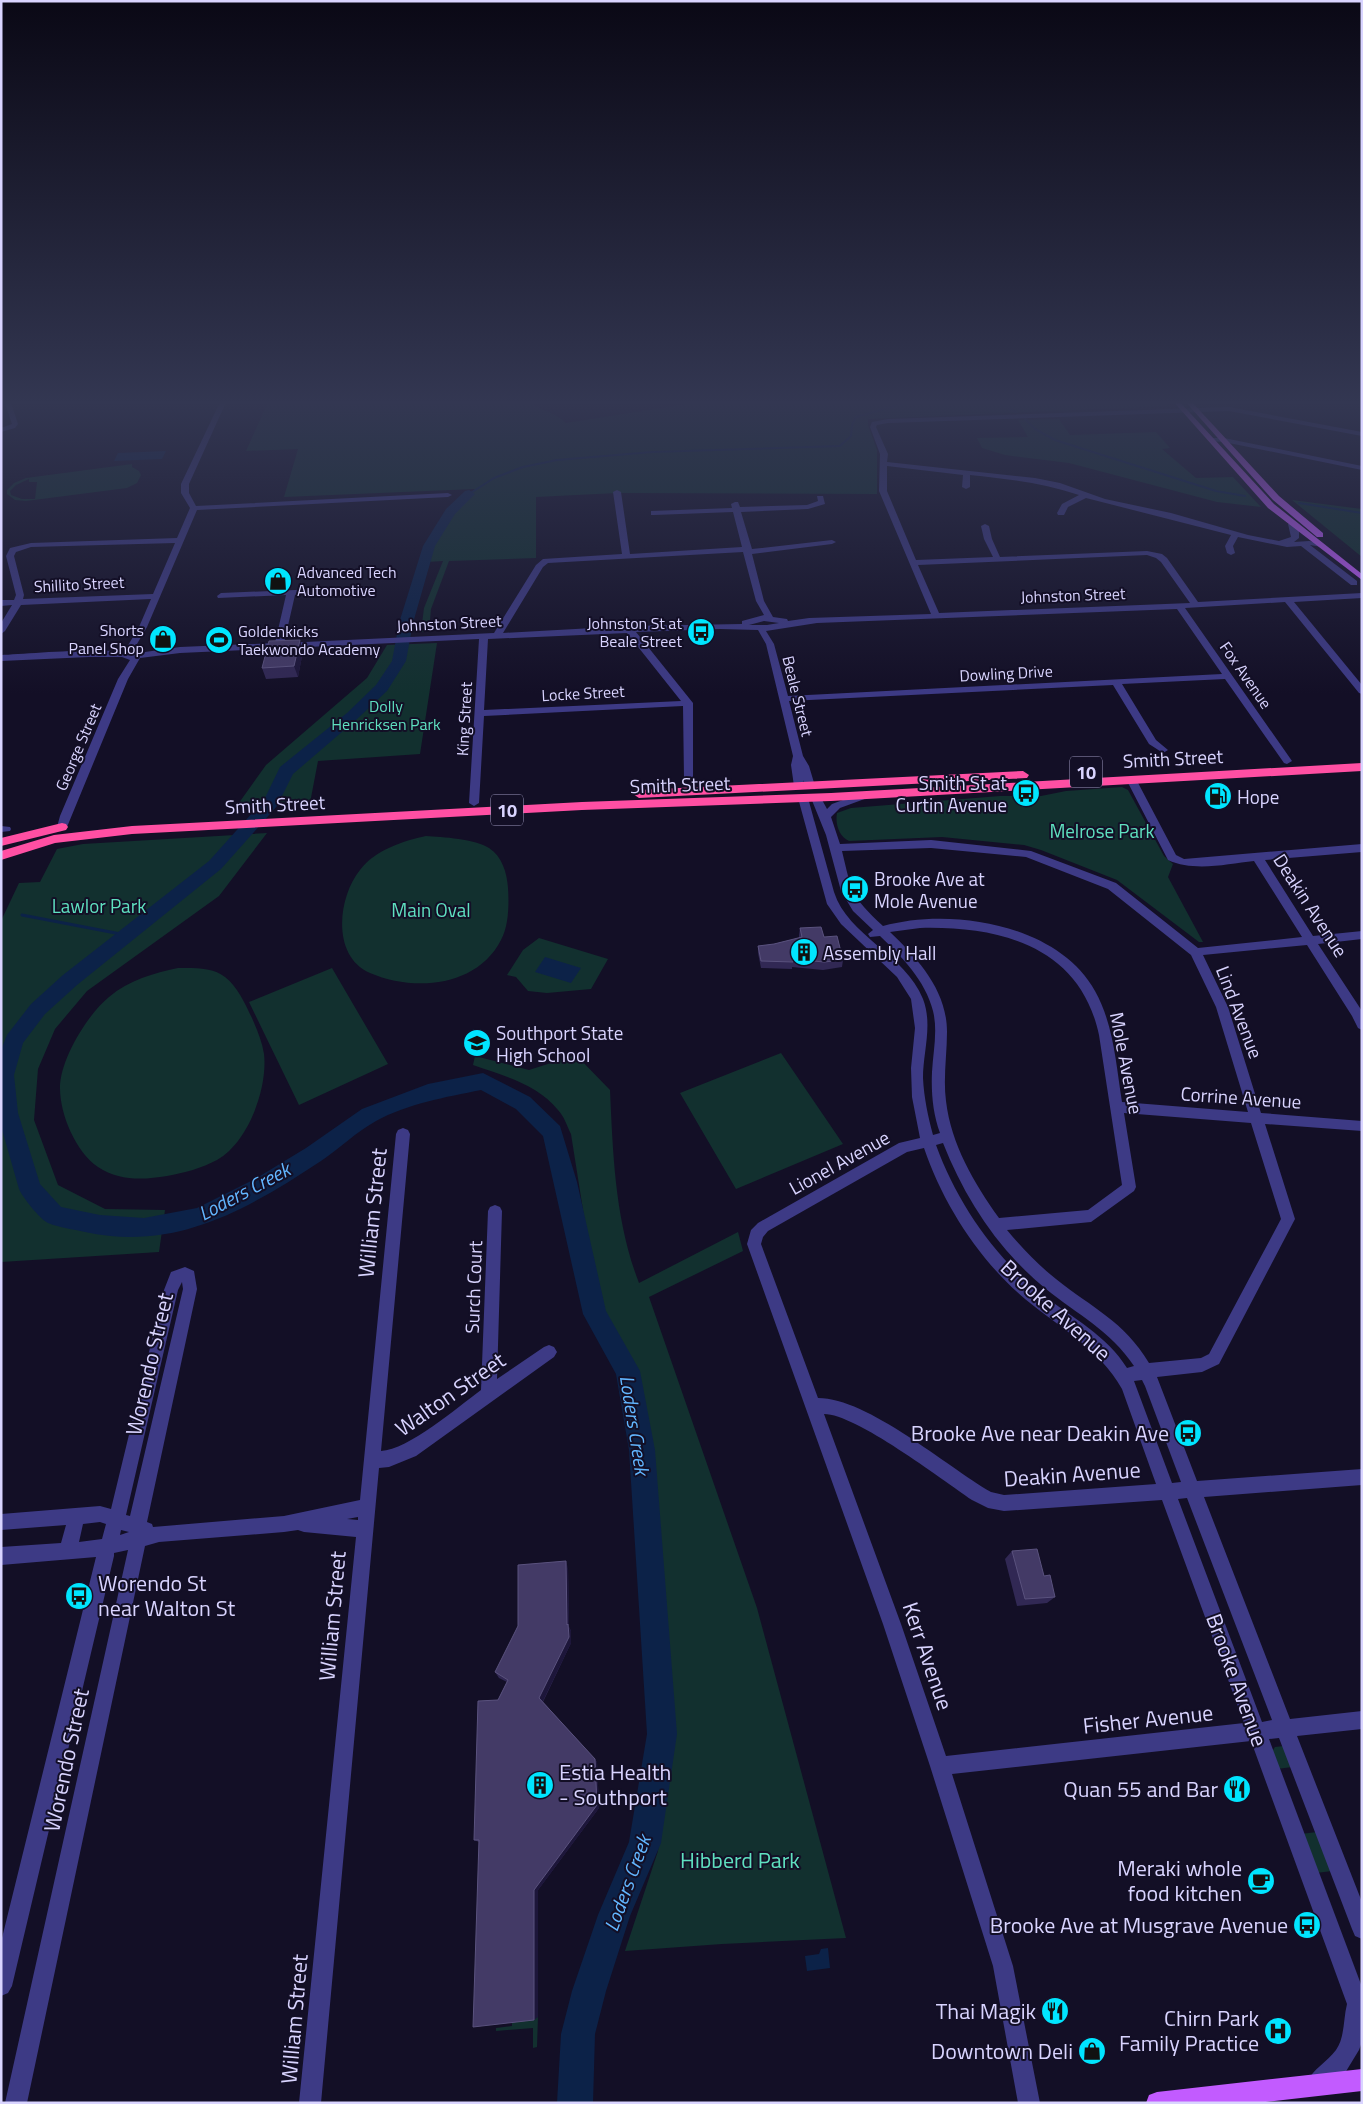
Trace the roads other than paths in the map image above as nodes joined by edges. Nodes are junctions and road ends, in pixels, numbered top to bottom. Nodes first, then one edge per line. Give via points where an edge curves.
1 (188, 498) edge
2 (372, 498) edge
3 (618, 498) edge
4 (820, 498) dead end
5 (886, 498) edge
6 (1079, 498) edge
7 (1097, 498) edge
8 (1263, 498) edge
9 (1278, 498) edge
10 (735, 507) junction
11 (194, 508) junction
12 (654, 513) dead end
13 (1060, 513) dead end
14 (1292, 524) junction
15 (985, 526) dead end
16 (1236, 534) junction
17 (181, 540) junction
18 (1298, 541) junction
19 (832, 542) dead end
20 (1319, 545) junction
21 (748, 550) junction
22 (1231, 553) dead end
23 (626, 555) junction
24 (998, 560) junction
25 (914, 564) junction
26 (1362, 568) edge
27 (1362, 578) edge
28 (1354, 582) dead end
29 (366, 589) dead end
30 (291, 593) junction
31 (1362, 594) edge
32 (157, 596) junction
33 (221, 596) dead end
34 (1330, 598) junction
35 (1362, 599) edge
36 (1288, 600) junction
37 (760, 601) junction
38 (1, 602) edge
39 (18, 602) junction
40 (1362, 604) edge
41 (1196, 605) junction
42 (1179, 606) junction
43 (936, 616) junction
44 (772, 623) junction
45 (758, 624) junction
46 (629, 630) junction
47 (1, 631) edge
48 (484, 636) junction
49 (497, 636) junction
50 (770, 644) junction
51 (279, 645) junction
52 (134, 651) junction
53 (1, 658) edge
54 (1229, 676) junction
55 (1117, 683) junction
56 (1362, 692) edge
57 (784, 698) junction
58 (688, 703) junction
59 (480, 713) junction
60 (1163, 750) dead end
61 (798, 756) joint
62 (1362, 757) edge
63 (1287, 761) junction
64 (1362, 767) edge
65 (689, 778) dead end
66 (1132, 779) junction
67 (804, 790) junction
68 (866, 795) junction
69 (816, 798) junction
70 (474, 803) junction
71 (826, 816) junction
72 (277, 818) junction
73 (232, 820) junction
74 (62, 827) junction
75 (1, 842) edge
76 (835, 848) junction
77 (1362, 848) edge
78 (1, 856) edge
79 (1257, 857) junction
80 (881, 930) junction
81 (1362, 935) edge
82 (866, 939) junction
83 (1310, 940) junction
84 (1196, 952) junction
85 (1360, 1019) edge
86 (1117, 1107) junction
87 (1257, 1117) junction
88 (1362, 1126) edge
89 (403, 1134) dead end
90 (947, 1137) junction
91 (927, 1140) junction
92 (495, 1212) dead end
93 (995, 1225) junction
94 (756, 1234) joint
95 (549, 1352) dead end
96 (1146, 1371) junction
97 (1124, 1376) junction
98 (489, 1394) junction
99 (812, 1406) junction
100 (371, 1460) junction
101 (1362, 1477) edge
102 (1167, 1490) junction
103 (1194, 1490) junction
104 (366, 1507) junction
105 (76, 1516) junction
106 (116, 1519) junction
107 (1, 1522) edge
108 (284, 1524) junction
109 (364, 1529) junction
110 (138, 1533) junction
111 (108, 1545) junction
112 (68, 1551) junction
113 (1, 1556) edge
114 (1362, 1720) edge
115 (1284, 1728) junction
116 (1256, 1731) junction
117 (940, 1766) junction
118 (1362, 1929) edge
119 (1, 1986) edge
120 (1360, 2010) edge
121 (1362, 2080) edge
122 (1315, 2085) junction
123 (12, 2102) edge
124 (310, 2103) edge
125 (1029, 2103) edge
126 (1157, 2103) edge

1 - 11 street
2 - 11 street
3 - 23 street
4 - 10 street via 822,502 808,507
5 - 25 street
6 - 13 street
7 - 16 street
8 - 14 main road
9 - 26 main road
10 - 12 street
10 - 21 street
11 - 17 street, George Street
14 - 18 street
14 - 20 main road
15 - 24 street
16 - 18 street via 1287,545
16 - 22 street via 1229,546
17 - 32 street, George Street
17 - 39 street via 31,545 12,550 10,556 20,595
18 - 20 street
18 - 28 street
19 - 21 street
20 - 27 main road
21 - 23 street
21 - 37 street
23 - 49 street via 546,561 540,565
24 - 25 street
24 - 41 street via 1147,553 1164,560
25 - 43 street
29 - 30 street
30 - 33 street
30 - 51 street
31 - 34 street, Johnston Street
32 - 39 street, Shillito Street
32 - 52 street, George Street
34 - 35 street, Johnston Street
34 - 36 street, Johnston Street
34 - 40 street
36 - 41 street, Johnston Street
36 - 56 street
37 - 44 street
37 - 45 street
38 - 39 street, Shillito Street
39 - 47 street
41 - 42 street, Johnston Street
42 - 43 street, Johnston Street
42 - 54 street, Fox Avenue
43 - 44 street, Johnston Street
44 - 45 street, Johnston Street
44 - 50 street, Beale Street
45 - 46 street, Johnston Street
45 - 50 street, Beale Street
46 - 49 street, Johnston Street
46 - 58 street
48 - 49 street, Johnston Street
48 - 51 street, Johnston Street
48 - 59 street, King Street
50 - 57 street, Beale Street
51 - 52 street, Johnston Street
52 - 53 street, Johnston Street
52 - 74 street, George Street
54 - 55 street, Dowling Drive
54 - 63 street, Fox Avenue
55 - 57 street, Dowling Drive
55 - 60 street via 1152,742
57 - 61 street, Beale Street
58 - 59 street, Locke Street
58 - 65 street
59 - 70 street, King Street
61 - 67 street, Brooke Avenue via 796,765
62 - 63 highway, Smith Street / 10
63 - 67 highway, Smith Street / 10
64 - 66 highway, Smith Street / 10
66 - 68 highway, Smith Street / 10
66 - 79 street via 1172,857 1192,863
67 - 69 highway, Smith Street / 10
67 - 70 highway, Smith Street / 10
67 - 72 highway, Smith Street / 10 via 582,806
67 - 82 street, Brooke Avenue via 832,904
68 - 69 highway, Smith Street / 10
68 - 71 street via 836,806
69 - 71 street, Brooke Avenue
70 - 72 highway, Smith Street / 10
71 - 76 street, Brooke Avenue
72 - 73 highway, Smith Street / 10
73 - 74 highway, Smith Street / 10 via 113,822
73 - 78 highway, Smith Street / 10 via 70,836 36,843
74 - 75 highway, Smith Street / 10
76 - 80 street, Brooke Avenue via 849,897 860,912
76 - 84 street, Lind Avenue via 931,844 1027,854 1112,886
77 - 79 street
79 - 83 street, Deakin Avenue
80 - 82 street, Mole Avenue
80 - 86 street, Mole Avenue via 943,924 994,928 1032,941 1055,954 1084,984 1098,1010
80 - 90 street, Brooke Avenue via 922,973 938,1007 943,1032 938,1085
81 - 83 street
82 - 91 street, Brooke Avenue via 906,979 919,1004 922,1026 917,1086
83 - 84 street
83 - 85 street, Deakin Avenue
84 - 87 street, Lind Avenue via 1222,1007
86 - 87 street, Corrine Avenue
86 - 93 street, Mole Avenue via 1130,1187 1091,1216
87 - 88 street, Corrine Avenue
87 - 96 street, Lind Avenue via 1288,1220 1214,1360 1202,1365
89 - 100 street, William Street
90 - 91 street, Lionel Avenue
90 - 93 street, Brooke Avenue
91 - 94 street, Lionel Avenue via 904,1147 776,1219
91 - 97 street, Brooke Avenue via 956,1201 986,1246 1029,1293 1098,1345
92 - 98 street, Surch Court
93 - 96 street, Brooke Avenue via 1035,1270 1118,1334
94 - 99 street, Kerr Avenue via 757,1254
95 - 98 street, Walton Street
96 - 97 street, Lind Avenue
96 - 103 street, Brooke Avenue
97 - 102 street, Brooke Avenue
98 - 100 street, Walton Street via 403,1454
99 - 102 street, Deakin Avenue via 831,1406 865,1419 978,1494 996,1502
99 - 117 street, Kerr Avenue
100 - 104 street, William Street
101 - 103 street, Deakin Avenue
102 - 103 street, Deakin Avenue
102 - 116 street, Brooke Avenue
103 - 115 street, Brooke Avenue
104 - 108 street
104 - 109 street, William Street
105 - 106 street via 100,1514
105 - 107 street
105 - 112 street
106 - 110 street
106 - 110 street, Worendo Street via 170,1290 176,1277 185,1274 190,1276 190,1288 139,1514
106 - 111 street, Worendo Street
108 - 109 street
108 - 110 street
109 - 124 street, William Street
110 - 111 street
110 - 123 street, Worendo Street
111 - 112 street
111 - 119 street, Worendo Street
112 - 113 street
114 - 115 street, Fisher Avenue
115 - 116 street, Fisher Avenue
115 - 118 street, Brooke Avenue
116 - 117 street, Fisher Avenue
116 - 120 street, Brooke Avenue
117 - 125 street, Kerr Avenue via 1002,1966
120 - 122 street via 1342,2063
121 - 122 main road
122 - 126 main road

